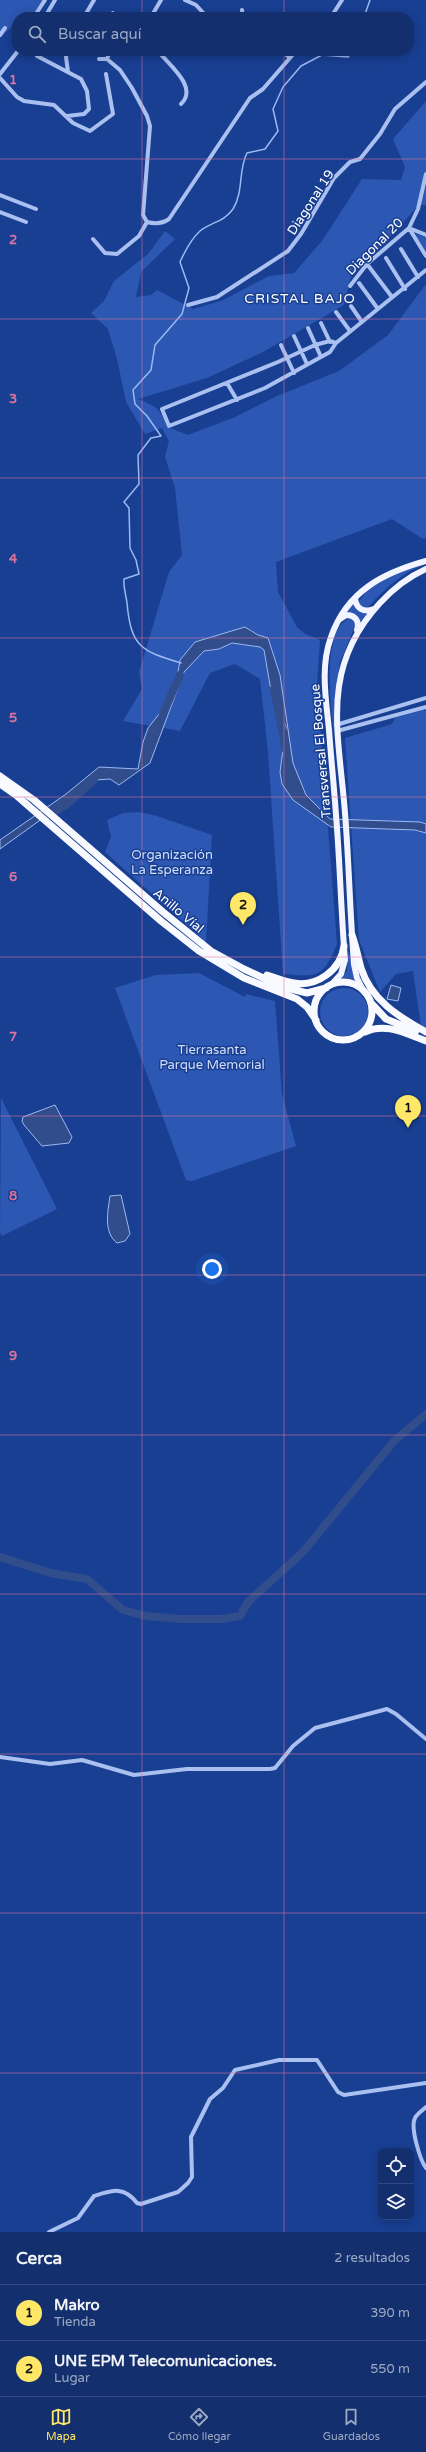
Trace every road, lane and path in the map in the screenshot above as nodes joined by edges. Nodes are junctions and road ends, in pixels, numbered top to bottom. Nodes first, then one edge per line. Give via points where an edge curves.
1 (45, 0) edge
2 (55, 0) edge
3 (94, 0) edge
4 (161, 0) edge
5 (185, 0) edge
6 (342, 0) edge
7 (37, 12) edge
8 (49, 12) edge
9 (87, 12) edge
10 (154, 12) edge
11 (202, 12) edge
12 (334, 12) edge
13 (5, 28) dead end
14 (0, 35) edge
15 (14, 56) edge
16 (37, 56) edge
17 (66, 56) edge
18 (108, 56) edge
19 (162, 56) edge
20 (288, 56) edge
21 (290, 58) joint
22 (99, 59) dead end
23 (107, 59) junction
24 (68, 72) junction
25 (0, 74) edge
26 (106, 74) dead end
27 (0, 78) edge
28 (426, 82) edge
29 (181, 104) dead end
30 (67, 116) junction
31 (426, 174) edge
32 (0, 196) edge
33 (36, 209) dead end
34 (0, 212) edge
35 (26, 222) dead end
36 (147, 222) junction
37 (409, 228) junction
38 (426, 235) edge
39 (94, 239) dead end
40 (401, 249) dead end
41 (426, 256) edge
42 (386, 258) dead end
43 (368, 264) junction
44 (426, 270) edge
45 (418, 277) junction
46 (359, 283) dead end
47 (350, 286) dead end
48 (405, 289) junction
49 (392, 297) junction
50 (188, 305) dead end
51 (351, 306) dead end
52 (378, 309) junction
53 (336, 312) dead end
54 (362, 322) junction
55 (321, 323) dead end
56 (308, 328) dead end
57 (350, 332) junction
58 (294, 336) dead end
59 (330, 341) junction
60 (336, 343) junction
61 (281, 345) dead end
62 (315, 345) junction
63 (333, 348) junction
64 (301, 351) junction
65 (321, 357) junction
66 (287, 358) junction
67 (307, 364) junction
68 (294, 373) junction
69 (226, 383) junction
70 (237, 400) junction
71 (426, 561) edge
72 (426, 570) edge
73 (355, 598) junction
74 (374, 609) junction
75 (339, 620) junction
76 (358, 630) junction
77 (426, 698) edge
78 (426, 707) edge
79 (336, 728) junction
80 (0, 776) edge
81 (0, 784) edge
82 (31, 803) junction
83 (352, 935) junction
84 (344, 946) junction
85 (255, 974) junction
86 (328, 987) junction
87 (364, 992) junction
88 (371, 1003) junction
89 (316, 1020) junction
90 (363, 1032) junction
91 (426, 1033) edge
92 (426, 1041) edge
93 (426, 1739) edge
94 (0, 1757) edge
95 (426, 2083) edge
96 (426, 2107) edge
97 (426, 2168) edge
98 (49, 2232) edge

1 - 7 street
2 - 8 street
3 - 9 street
4 - 10 street
5 - 11 street via 196,5
6 - 12 street
13 - 14 street
15 - 25 street
16 - 24 street
17 - 24 street
18 - 23 street
19 - 29 street via 186,85 186,97
20 - 21 street
21 - 36 street via 263,89 250,98 169,219 162,223
22 - 23 street
23 - 36 street via 120,70 147,116 150,138 143,203 143,215
24 - 30 street via 82,80 90,108 84,114
26 - 30 street via 113,116 90,131 73,124
27 - 30 street via 24,101 54,105
28 - 50 street, Diagonal 19 via 395,109 380,134 360,159 350,162 334,178 288,251 217,297
31 - 37 street, Diagonal 20 via 418,209
32 - 33 street
34 - 35 street
36 - 39 street via 139,236 117,254 105,253
37 - 38 street
37 - 41 street
37 - 43 street, Diagonal 20
40 - 45 street
42 - 48 street
43 - 47 street, Diagonal 20
43 - 49 street
44 - 45 street
45 - 48 street
46 - 52 street
48 - 49 street
49 - 52 street
51 - 54 street
52 - 54 street
53 - 57 street
54 - 57 street
55 - 59 street
56 - 62 street
57 - 60 street
58 - 64 street
59 - 60 street
59 - 62 street
59 - 63 street
60 - 63 street
61 - 66 street
62 - 64 street
62 - 65 street
63 - 65 street
64 - 66 street
64 - 67 street
65 - 67 street
66 - 68 street
66 - 69 street
67 - 68 street
68 - 70 street
69 - 70 street
69 - 70 street via 162,409 169,426
71 - 73 main road, Transversal El Bosque via 387,574
72 - 74 main road, Transversal El Bosque via 396,588
73 - 74 main road via 356,605 361,610
73 - 75 main road, Transversal El Bosque
74 - 76 main road, Transversal El Bosque
75 - 76 main road via 343,616 351,616 358,621
75 - 84 main road, Transversal El Bosque via 327,651 324,678 338,832
76 - 79 main road, Transversal El Bosque via 340,675
77 - 79 street
78 - 79 street
79 - 83 main road, Transversal El Bosque via 345,812
80 - 82 highway, Anillo Víal
81 - 82 highway, Anillo Víal
82 - 85 highway, Anillo Víal via 55,818 197,941
82 - 89 highway, Anillo Víal via 48,822 161,922 198,951 244,978 297,998
83 - 87 main road, Transversal El Bosque via 356,973
83 - 91 highway via 361,969 374,994 395,1014
84 - 85 highway via 339,962 331,971 311,983 293,983
84 - 86 main road, Transversal El Bosque via 343,971
85 - 86 highway, Anillo Víal via 299,992 314,992
86 - 87 highway via 348,983
86 - 89 highway via 316,1003
87 - 88 highway
88 - 90 highway via 371,1020
88 - 91 highway via 386,1019
89 - 90 highway via 325,1034 336,1039 352,1039
90 - 92 highway via 387,1028
93 - 94 street via 387,1709 315,1728 293,1746 273,1769 187,1769 134,1775 82,1760 50,1764
95 - 98 street via 344,2095 338,2092 317,2060 278,2060 239,2068 210,2099 191,2137 192,2177 184,2188 141,2204 127,2191 94,2196 78,2218
96 - 97 street via 414,2122 417,2146

